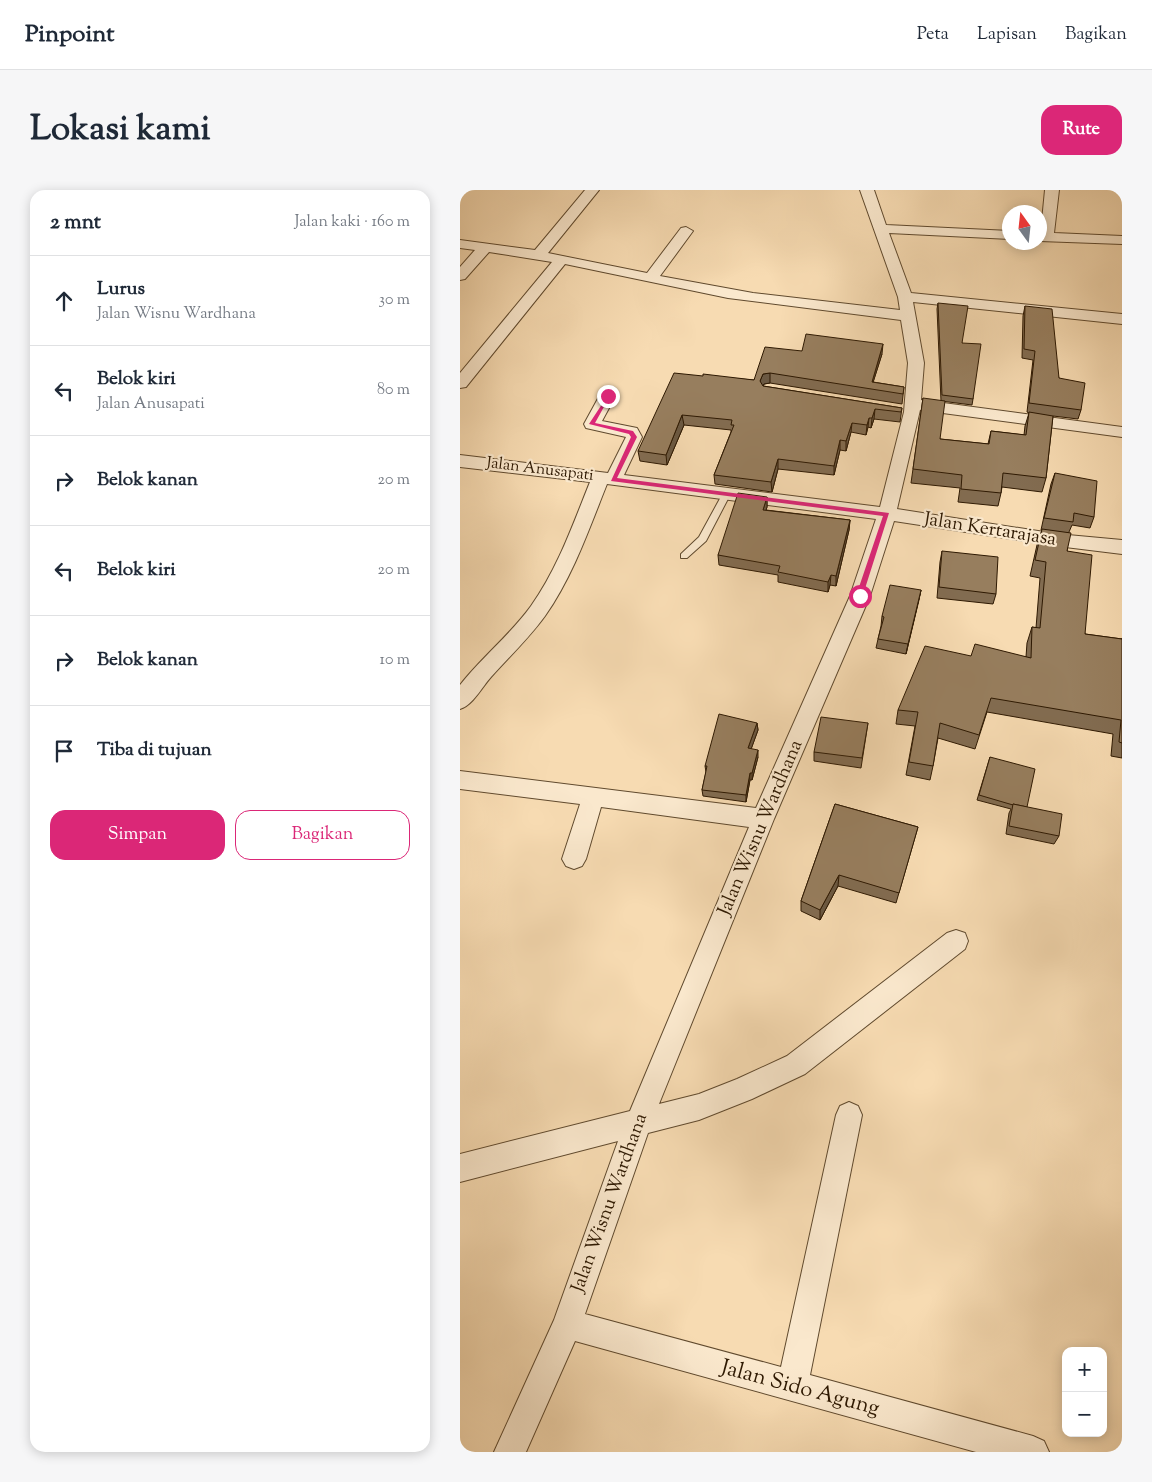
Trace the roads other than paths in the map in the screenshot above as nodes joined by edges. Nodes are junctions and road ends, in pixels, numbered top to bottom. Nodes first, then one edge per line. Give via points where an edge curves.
1 (592, 190) edge
2 (867, 190) edge
3 (1052, 190) edge
4 (1047, 216) edge
5 (882, 229) junction
6 (686, 231) dead end
7 (1002, 235) edge
8 (1047, 237) edge
9 (1122, 240) edge
10 (460, 244) edge
11 (485, 247) junction
12 (539, 255) junction
13 (562, 259) junction
14 (460, 276) edge
15 (652, 277) junction
16 (907, 307) junction
17 (1122, 319) edge
18 (460, 384) edge
19 (608, 396) dead end
20 (907, 408) junction
21 (1122, 432) edge
22 (460, 461) edge
23 (607, 478) junction
24 (727, 493) junction
25 (887, 514) junction
26 (1122, 547) edge
27 (684, 556) dead end
28 (460, 701) edge
29 (460, 780) edge
30 (593, 796) junction
31 (763, 819) junction
32 (574, 859) dead end
33 (956, 941) dead end
34 (849, 1115) dead end
35 (639, 1121) junction
36 (460, 1168) edge
37 (567, 1324) junction
38 (792, 1386) junction
39 (510, 1452) edge
40 (1034, 1452) edge

1 - 12 street
2 - 5 street, Jalan Wisnu Wardhana
3 - 4 street
5 - 7 street
5 - 16 street, Jalan Wisnu Wardhana
6 - 15 street
8 - 9 street
10 - 11 street
11 - 12 street
11 - 14 street
12 - 13 street
13 - 15 street
13 - 18 street
15 - 16 street via 745,295
16 - 17 street
16 - 20 street, Jalan Wisnu Wardhana via 916,363
19 - 23 street via 592,424 631,432 634,437
20 - 21 street
20 - 25 street, Jalan Wisnu Wardhana
22 - 23 street, Jalan Anusapati
23 - 24 street, Jalan Anusapati
23 - 28 street via 565,564 537,612
24 - 25 street, Jalan Anusapati
24 - 27 lane via 703,539
25 - 26 street, Jalan Kertarajasa
25 - 31 street, Jalan Wisnu Wardhana via 860,596
29 - 30 street
30 - 31 street
30 - 32 street
31 - 35 street, Jalan Wisnu Wardhana
33 - 35 street via 796,1065 699,1107
34 - 38 street
35 - 36 street
35 - 37 street, Jalan Wisnu Wardhana
37 - 38 street, Jalan Sido Agung
37 - 39 street, Jalan Wisnu Wardhana
38 - 40 street, Jalan Sido Agung

